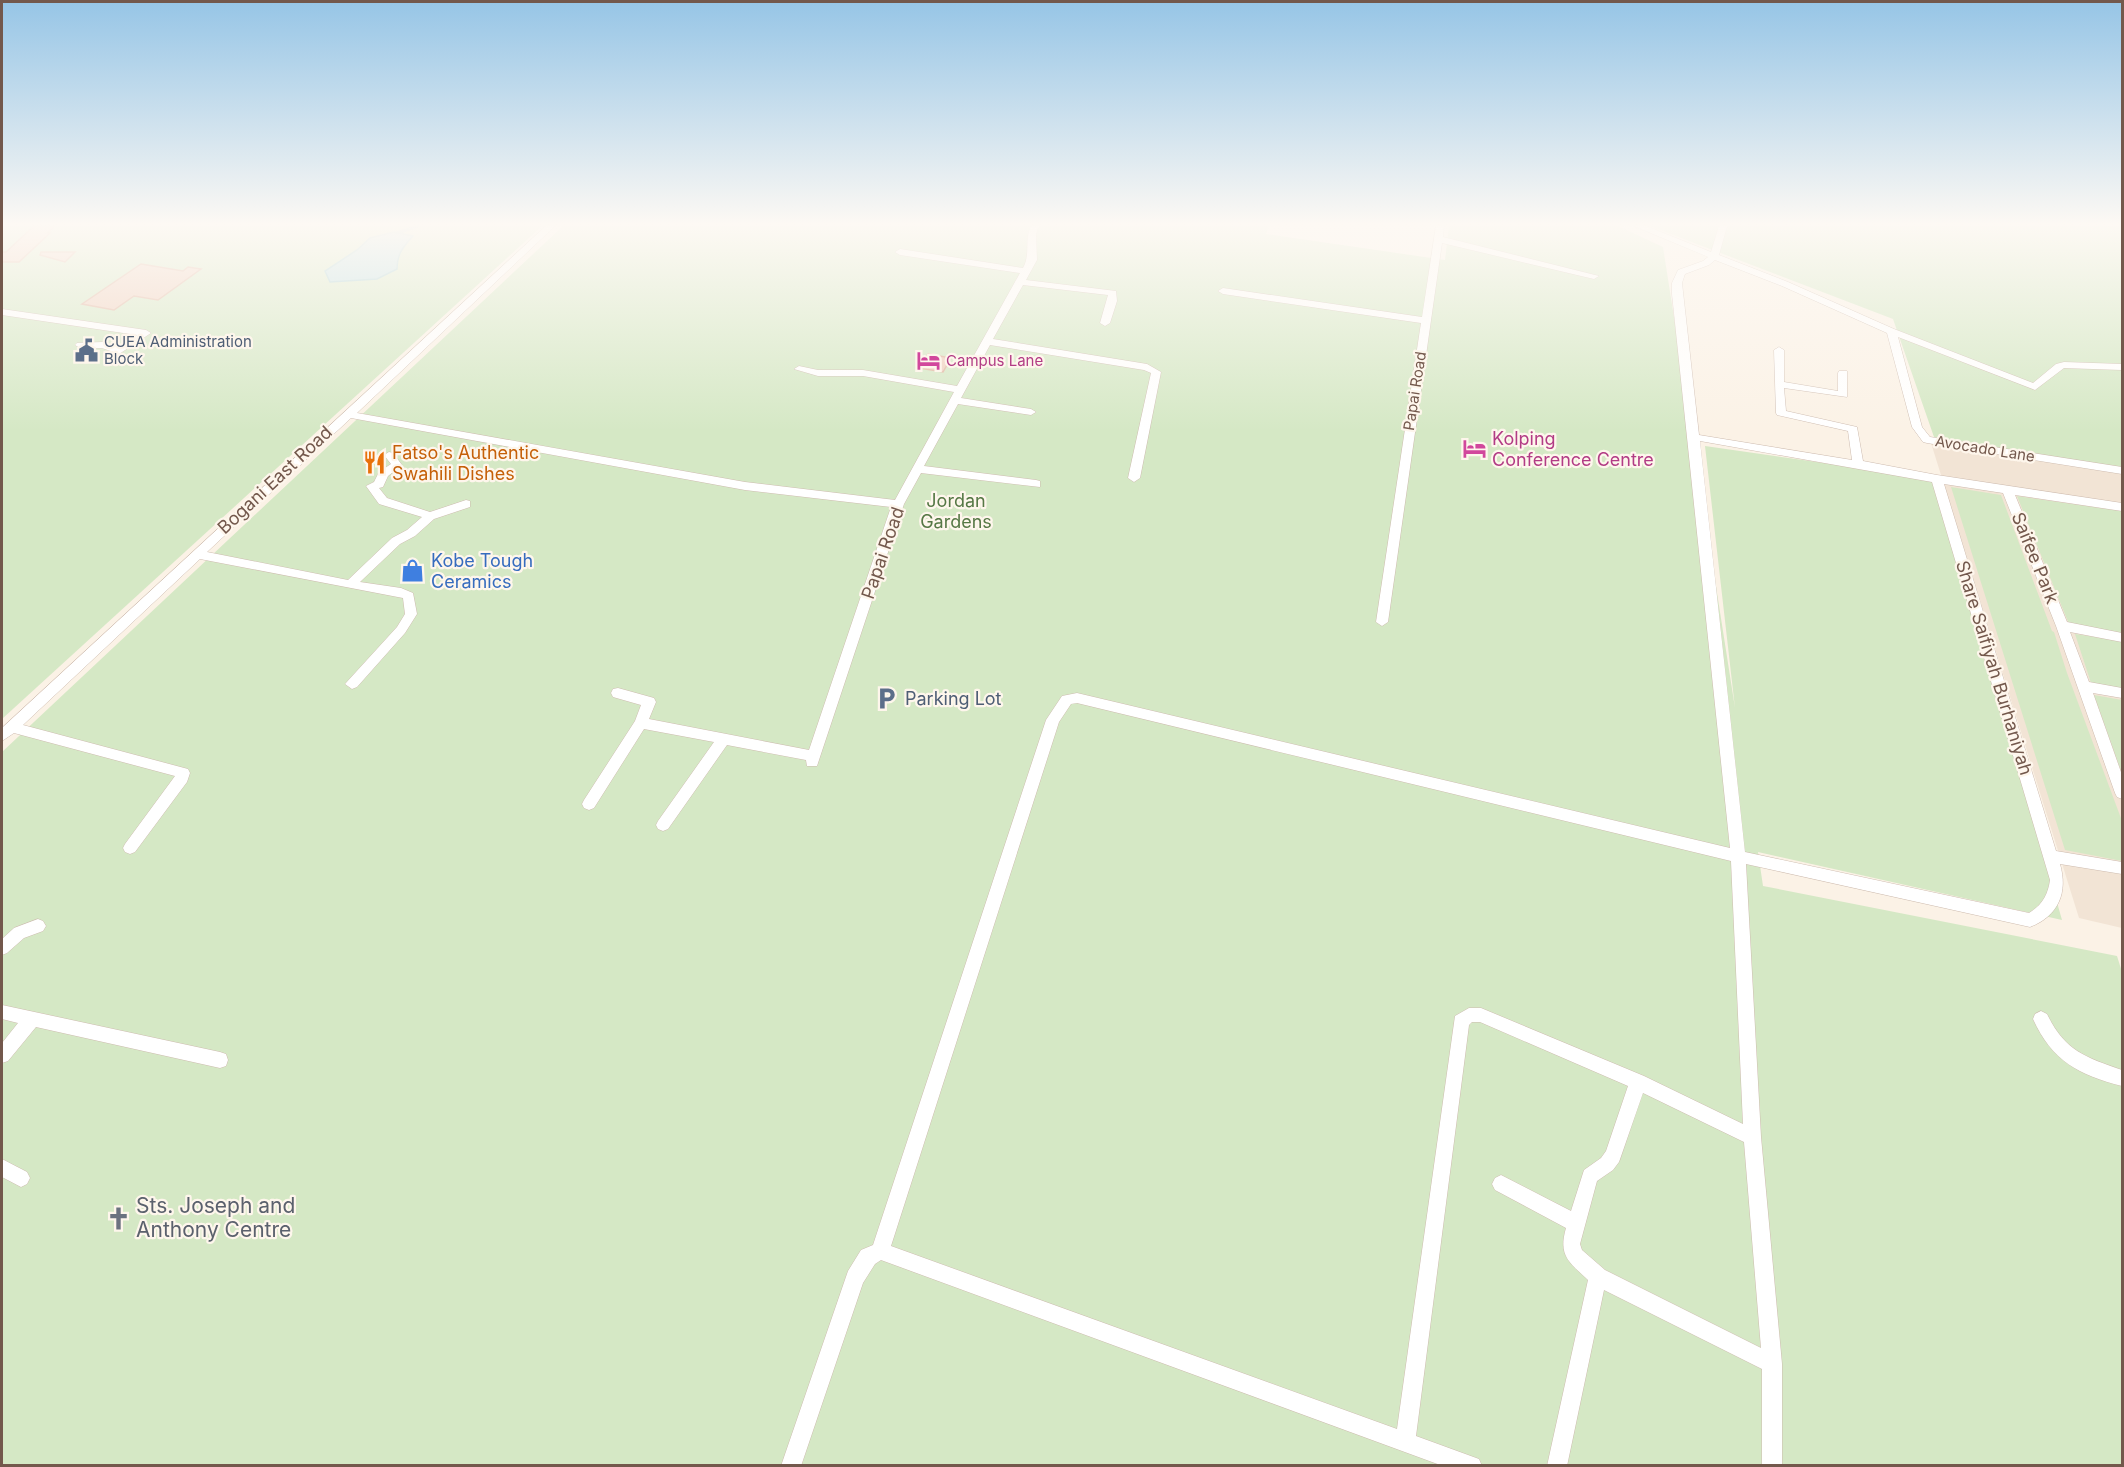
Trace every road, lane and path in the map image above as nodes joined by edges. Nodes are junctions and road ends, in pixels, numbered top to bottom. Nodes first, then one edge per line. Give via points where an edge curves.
1 (477, 294) edge
2 (1011, 294) edge
3 (1113, 294) edge
4 (1246, 294) edge
5 (1430, 294) edge
6 (1678, 294) edge
7 (1809, 294) edge
8 (2, 312) edge
9 (1426, 321) junction
10 (1104, 324) dead end
11 (1891, 331) junction
12 (986, 341) junction
13 (80, 345) dead end
14 (1779, 350) dead end
15 (2122, 367) edge
16 (799, 369) dead end
17 (1843, 373) dead end
18 (1779, 384) junction
19 (958, 395) junction
20 (1031, 412) dead end
21 (347, 414) junction
22 (1694, 436) junction
23 (389, 455) dead end
24 (1858, 464) junction
25 (917, 469) junction
26 (2122, 471) edge
27 (1134, 478) dead end
28 (1938, 479) junction
29 (1036, 484) dead end
30 (2008, 490) junction
31 (466, 504) dead end
32 (898, 504) junction
33 (2122, 507) edge
34 (430, 516) junction
35 (196, 554) junction
36 (350, 585) junction
37 (1382, 622) dead end
38 (2062, 626) junction
39 (2122, 637) edge
40 (352, 684) dead end
41 (2082, 687) junction
42 (618, 693) dead end
43 (2122, 693) edge
44 (641, 723) junction
45 (7, 731) edge
46 (724, 739) junction
47 (2122, 794) edge
48 (588, 804) dead end
49 (663, 825) dead end
50 (130, 848) dead end
51 (1738, 856) junction
52 (2050, 856) junction
53 (2122, 868) edge
54 (38, 926) dead end
55 (2, 948) edge
56 (2, 1012) edge
57 (32, 1019) junction
58 (2041, 1019) dead end
59 (2, 1055) edge
60 (220, 1060) dead end
61 (2122, 1078) edge
62 (1638, 1082) junction
63 (1752, 1137) junction
64 (2, 1168) edge
65 (21, 1178) dead end
66 (1501, 1184) dead end
67 (1577, 1224) junction
68 (880, 1251) junction
69 (1598, 1277) junction
70 (1772, 1364) junction
71 (1405, 1441) junction
72 (791, 1466) edge
73 (1472, 1466) edge
74 (1557, 1466) edge
75 (1773, 1466) edge

1 - 21 street, Bogani East Road
2 - 12 street, Papai Road
3 - 10 street
4 - 9 street
5 - 9 street, Papai Road
6 - 22 street
7 - 11 street
8 - 13 street via 146,333 119,351 103,345
9 - 37 street, Papai Road
11 - 15 street via 2035,387 2060,366
11 - 26 street, Avocado Lane via 1917,428 1927,440
12 - 19 street, Papai Road
12 - 27 street via 1156,372
14 - 18 street
16 - 19 street via 863,373
17 - 18 street via 1843,394
18 - 24 street via 1782,414 1853,429
19 - 20 street
19 - 25 street, Papai Road
21 - 32 street via 745,486
21 - 35 street, Bogani East Road
22 - 24 street
22 - 51 street
23 - 34 street via 397,465 372,486 378,496
24 - 28 street
25 - 29 street
25 - 32 street, Papai Road
28 - 30 street
28 - 52 street, Share Saifiyah Burhaniyah
30 - 33 street
30 - 38 street, Saifee Park
31 - 34 street
32 - 46 street, Papai Road via 813,759
34 - 36 street via 396,541
35 - 36 street
35 - 45 street, Bogani East Road
36 - 40 street via 400,592 410,599 411,614
38 - 39 street, Saifee Park
38 - 41 street, Saifee Park
41 - 43 street
41 - 47 street, Saifee Park
42 - 44 street via 650,702
44 - 46 street
44 - 48 street
45 - 50 street via 183,773
46 - 49 street
51 - 52 street, Share Saifiyah Burhaniyah via 2030,920 2039,917 2057,891
51 - 63 street
51 - 68 street, Share Saifiyah Burhaniyah via 1077,698 1067,700 1053,720
52 - 53 street
54 - 55 street via 19,933
56 - 57 street
57 - 59 street
57 - 60 street
58 - 61 street via 2056,1047 2090,1067
62 - 63 street
62 - 67 street via 1613,1156 1590,1176
62 - 71 street via 1481,1015 1461,1022
63 - 70 street
64 - 65 street
66 - 67 street
67 - 69 street via 1571,1244 1576,1256
68 - 71 street
68 - 72 street via 868,1257 857,1274
69 - 70 street
69 - 74 street
70 - 75 street
71 - 73 street

